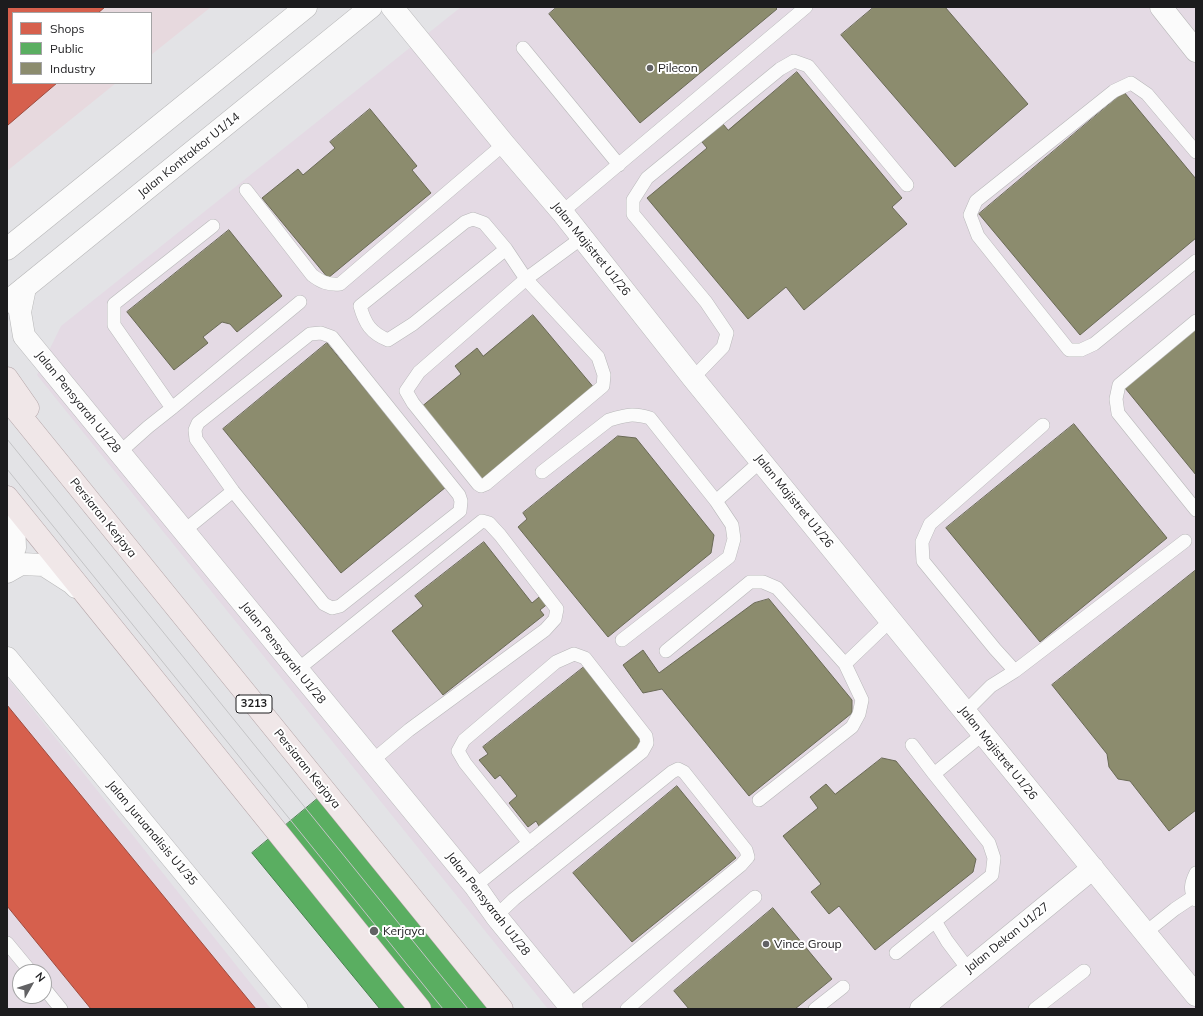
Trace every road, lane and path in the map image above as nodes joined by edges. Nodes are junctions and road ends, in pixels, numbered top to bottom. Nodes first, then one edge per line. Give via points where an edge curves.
1 (306, 7) edge
2 (371, 7) edge
3 (392, 7) edge
4 (806, 7) edge
5 (1161, 7) edge
6 (523, 48) dead end
7 (1196, 51) edge
8 (504, 144) junction
9 (1196, 152) edge
10 (618, 165) junction
11 (906, 185) dead end
12 (246, 190) dead end
13 (562, 212) junction
14 (214, 226) dead end
15 (583, 237) junction
16 (7, 249) edge
17 (506, 249) junction
18 (1196, 261) edge
19 (526, 279) junction
20 (25, 288) junction
21 (7, 302) edge
22 (300, 302) dead end
23 (1196, 321) edge
24 (7, 378) edge
25 (693, 378) junction
26 (7, 399) edge
27 (172, 408) junction
28 (1043, 425) dead end
29 (120, 452) junction
30 (761, 461) junction
31 (542, 472) dead end
32 (233, 491) junction
33 (7, 497) edge
34 (716, 501) junction
35 (7, 508) edge
36 (1196, 510) edge
37 (105, 520) junction
38 (185, 530) junction
39 (1184, 541) dead end
40 (7, 559) edge
41 (7, 572) edge
42 (890, 620) junction
43 (622, 640) dead end
44 (127, 645) junction
45 (666, 651) dead end
46 (7, 658) edge
47 (845, 664) junction
48 (296, 670) junction
49 (1015, 671) junction
50 (965, 712) junction
51 (983, 734) junction
52 (912, 745) dead end
53 (372, 761) junction
54 (934, 774) junction
55 (759, 800) dead end
56 (529, 843) junction
57 (1093, 868) junction
58 (1196, 873) edge
59 (475, 886) junction
60 (755, 897) dead end
61 (1194, 899) edge
62 (496, 916) junction
63 (935, 921) junction
64 (1146, 933) junction
65 (7, 942) edge
66 (896, 953) dead end
67 (25, 964) edge
68 (968, 970) junction
69 (1084, 971) dead end
70 (843, 987) dead end
71 (1196, 996) edge
72 (52, 998) edge
73 (570, 1007) edge
74 (61, 1009) edge
75 (297, 1009) edge
76 (420, 1009) edge
77 (502, 1009) edge
78 (627, 1009) edge
79 (815, 1009) edge
80 (921, 1009) edge
81 (1035, 1009) edge

1 - 16 street
2 - 20 street, Jalan Kontraktor U1/14
3 - 8 street, Jalan Majistret U1/26
4 - 10 lane
5 - 7 street
6 - 10 lane
8 - 12 lane via 340,284 331,285 312,275
8 - 13 street, Jalan Majistret U1/26
9 - 18 lane via 1147,94 1131,83 1114,90 976,201 970,216 978,236 1069,350 1081,350 1094,344
10 - 13 lane
11 - 25 lane via 808,66 794,62 780,69 647,178 633,200 634,214 706,302 727,333 723,347
13 - 15 street, Jalan Majistret U1/26
14 - 27 lane via 114,304 114,325
15 - 19 lane
15 - 25 street, Jalan Majistret U1/26
17 - 17 lane via 484,224 473,218 360,306 363,319 377,335 388,340 413,324
17 - 19 lane
19 - 19 lane via 419,372 406,391 481,486 603,386 604,375 598,358
20 - 21 street, Jalan Kontraktor U1/14
20 - 29 street, Jalan Pensyarah U1/28 via 20,312 24,336
22 - 27 lane
23 - 36 lane via 1119,385 1116,399 1118,413
24 - 37 main road
25 - 30 street, Jalan Majistret U1/26
26 - 37 main road, Persiaran Kerjaya / 3213
27 - 29 lane
28 - 49 lane via 930,524 922,542 924,561
29 - 38 street, Jalan Pensyarah U1/28
30 - 34 lane
30 - 42 street, Jalan Majistret U1/26
31 - 34 lane via 609,420 636,414 650,418
32 - 32 lane via 324,604 332,608 340,606 460,511 461,501 459,495 332,337 321,333 310,334 198,423 195,430 196,439
32 - 38 lane
33 - 44 main road
34 - 43 lane via 732,525 734,539 729,557
35 - 40 street via 14,520 15,548
37 - 77 main road, Persiaran Kerjaya / 3213
38 - 48 street, Jalan Pensyarah U1/28
39 - 49 lane
41 - 44 street via 21,564 44,565 72,583
42 - 47 lane
42 - 50 street, Jalan Majistret U1/26
44 - 76 main road
45 - 47 lane via 750,582 763,582 777,588
46 - 75 street, Jalan Juruanalisis U1/35
47 - 55 lane via 862,700 859,714 852,727
48 - 53 street, Jalan Pensyarah U1/28
48 - 53 lane via 482,521 489,523 500,535 557,609 555,619 545,630 409,730
49 - 50 lane via 991,686
50 - 51 street, Jalan Majistret U1/26
51 - 54 lane
51 - 57 street, Jalan Majistret U1/26
52 - 54 lane
53 - 59 street, Jalan Pensyarah U1/28
54 - 63 lane via 989,843 994,858 992,875
56 - 56 lane via 642,752 647,743 646,736 585,658 574,654 556,662 464,740 458,751 465,764
56 - 59 lane
57 - 64 street, Jalan Majistret U1/26
57 - 68 street, Jalan Dekan U1/27
58 - 61 lane via 1191,883
59 - 62 street, Jalan Pensyarah U1/28
60 - 78 lane
61 - 64 lane via 1175,909
62 - 73 street, Jalan Pensyarah U1/28
62 - 73 lane via 672,772 678,769 684,772 746,850 748,857 741,866
63 - 66 lane
63 - 68 lane
64 - 71 street, Jalan Majistret U1/26
65 - 67 lane
68 - 80 street, Jalan Dekan U1/27
69 - 81 lane
70 - 79 lane
72 - 74 lane

